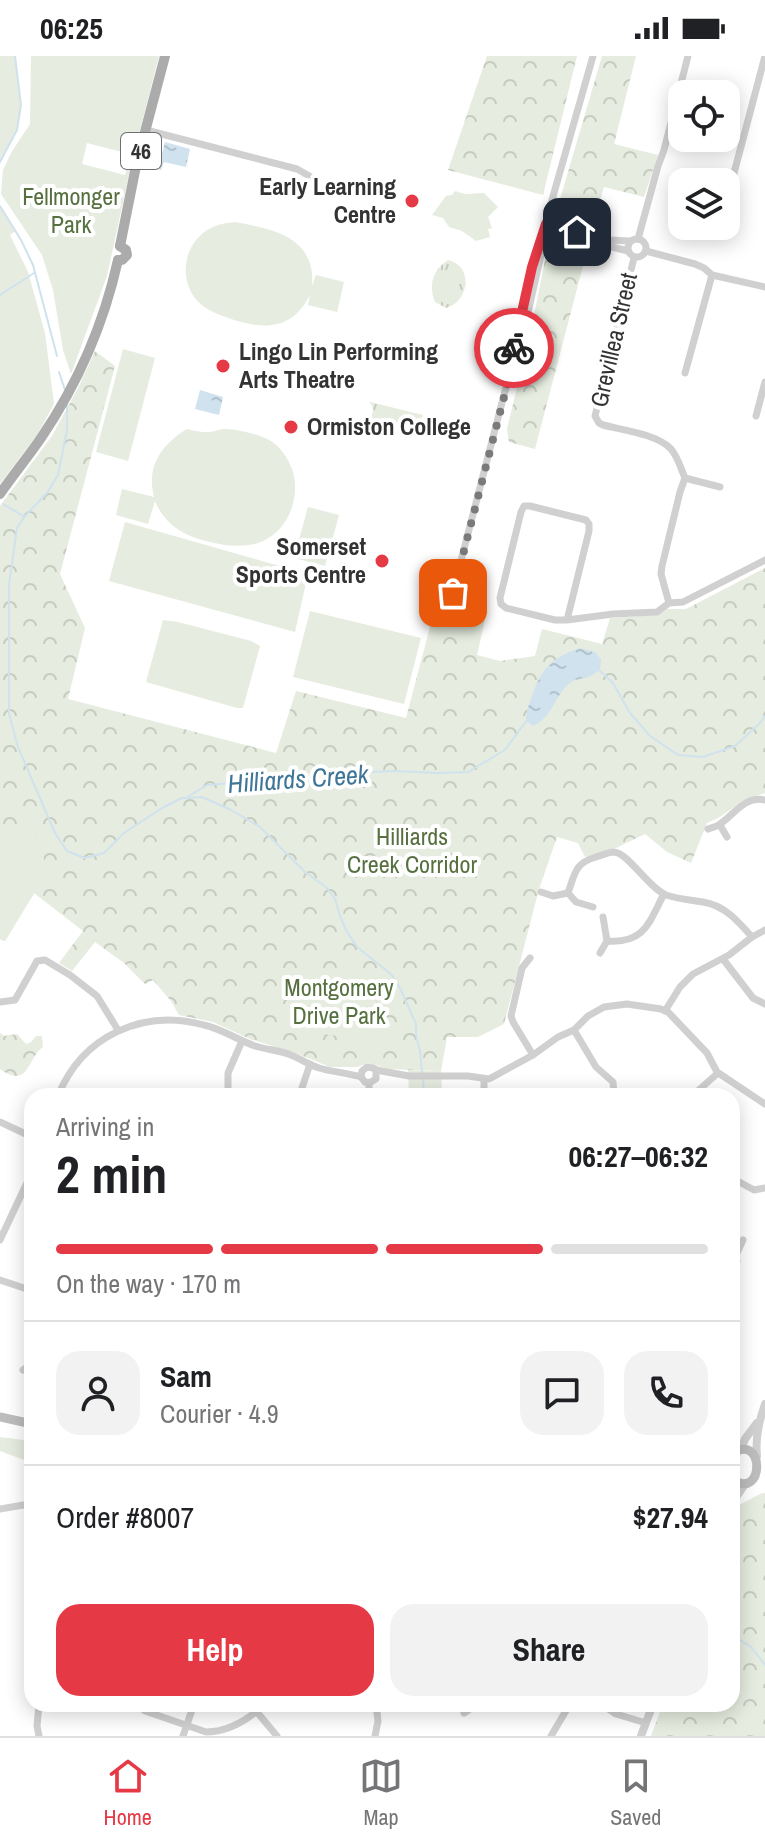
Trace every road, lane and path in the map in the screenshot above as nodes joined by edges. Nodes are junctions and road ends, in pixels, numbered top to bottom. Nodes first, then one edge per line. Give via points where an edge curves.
1 (165, 56) edge
2 (593, 56) edge
3 (688, 56) edge
4 (765, 56) edge
5 (146, 130) junction
6 (735, 168) edge
7 (311, 177) dead end
8 (546, 227) junction
9 (634, 240) junction
10 (646, 251) junction
11 (631, 254) junction
12 (712, 275) junction
13 (765, 287) edge
14 (685, 373) dead end
15 (765, 382) edge
16 (756, 416) dead end
17 (685, 478) junction
18 (720, 487) dead end
19 (0, 494) edge
20 (765, 560) edge
21 (451, 599) dead end
22 (669, 603) junction
23 (567, 620) junction
24 (765, 800) edge
25 (720, 825) junction
26 (708, 829) dead end
27 (727, 837) dead end
28 (541, 892) dead end
29 (568, 893) junction
30 (664, 894) junction
31 (593, 907) dead end
32 (603, 917) dead end
33 (765, 930) edge
34 (752, 937) junction
35 (607, 941) junction
36 (600, 953) dead end
37 (530, 958) dead end
38 (723, 959) junction
39 (15, 1000) junction
40 (0, 1002) edge
41 (765, 1004) edge
42 (23, 1010) dead end
43 (665, 1011) junction
44 (118, 1030) junction
45 (574, 1030) junction
46 (242, 1041) junction
47 (533, 1055) junction
48 (310, 1064) junction
49 (718, 1073) junction
50 (369, 1076) junction
51 (625, 1078) dead end
52 (484, 1079) junction
53 (613, 1082) junction
54 (62, 1088) edge
55 (228, 1088) edge
56 (303, 1088) edge
57 (369, 1088) edge
58 (484, 1088) edge
59 (613, 1088) edge
60 (701, 1088) edge
61 (765, 1104) edge
62 (0, 1122) edge
63 (24, 1133) edge
64 (740, 1184) edge
65 (765, 1188) edge
66 (24, 1189) edge
67 (0, 1240) edge
68 (743, 1240) dead end
69 (740, 1245) edge
70 (0, 1280) edge
71 (24, 1288) edge
72 (765, 1404) edge
73 (0, 1417) edge
74 (24, 1422) edge
75 (759, 1422) junction
76 (0, 1423) edge
77 (24, 1424) edge
78 (740, 1445) edge
79 (740, 1452) edge
80 (761, 1460) edge
81 (755, 1481) edge
82 (740, 1495) edge
83 (24, 1505) edge
84 (0, 1509) edge
85 (38, 1712) edge
86 (148, 1712) edge
87 (191, 1712) edge
88 (255, 1712) edge
89 (257, 1712) edge
90 (377, 1712) edge
91 (565, 1712) edge
92 (613, 1712) edge
93 (650, 1712) edge
94 (646, 1723) junction
95 (187, 1726) junction
96 (39, 1736) edge
97 (183, 1736) edge
98 (277, 1736) edge
99 (375, 1736) edge
100 (551, 1736) edge
101 (641, 1736) edge

1 - 5 main road, 46
2 - 8 street
3 - 9 street
4 - 6 street
5 - 7 street
5 - 19 main road, 46 via 120,246 127,255 118,260 75,380
8 - 9 street
8 - 11 street
8 - 21 street via 520,348
9 - 10 street via 644,242
9 - 11 street
10 - 11 street via 641,257
10 - 12 street via 695,264
11 - 17 street, Grevillea Street via 595,416 603,425 668,446
12 - 13 street
12 - 14 street
15 - 16 street
17 - 18 street
17 - 22 street via 662,566
20 - 22 street via 683,602
22 - 23 street via 657,612
23 - 23 street via 589,524 524,506 501,604
24 - 25 street via 751,801
25 - 26 street
25 - 27 street
28 - 29 street
29 - 30 street via 580,863 615,852
29 - 31 street
30 - 34 street via 716,905
30 - 35 street via 644,931 628,940
32 - 35 street
33 - 34 street
34 - 38 street
35 - 36 street
37 - 47 street via 522,968 511,1016
38 - 41 street via 753,998
38 - 43 street via 686,979
39 - 40 street
39 - 42 street
39 - 44 street via 37,961 45,960 97,996
43 - 45 street via 611,1005
43 - 49 street via 707,1053
44 - 46 street via 156,1020 184,1021
44 - 54 street via 82,1058
45 - 47 street
45 - 53 street via 600,1073
46 - 48 street
46 - 55 street via 228,1073
47 - 52 street
48 - 50 street
48 - 56 street
49 - 60 street
49 - 61 street
50 - 52 street
50 - 57 street
51 - 53 street
52 - 58 street
53 - 59 street
62 - 63 street
64 - 65 street via 752,1194
66 - 67 street
68 - 69 street
70 - 71 street
72 - 75 street
73 - 74 main road
75 - 78 street
75 - 80 street via 755,1443
76 - 77 main road
79 - 80 main road via 752,1452
80 - 81 main road
81 - 82 street
83 - 84 street
85 - 96 street
86 - 95 street
87 - 95 street
88 - 95 street via 215,1732
89 - 98 street
90 - 99 street
91 - 100 street
92 - 94 street
93 - 94 street
94 - 101 street
95 - 97 street

